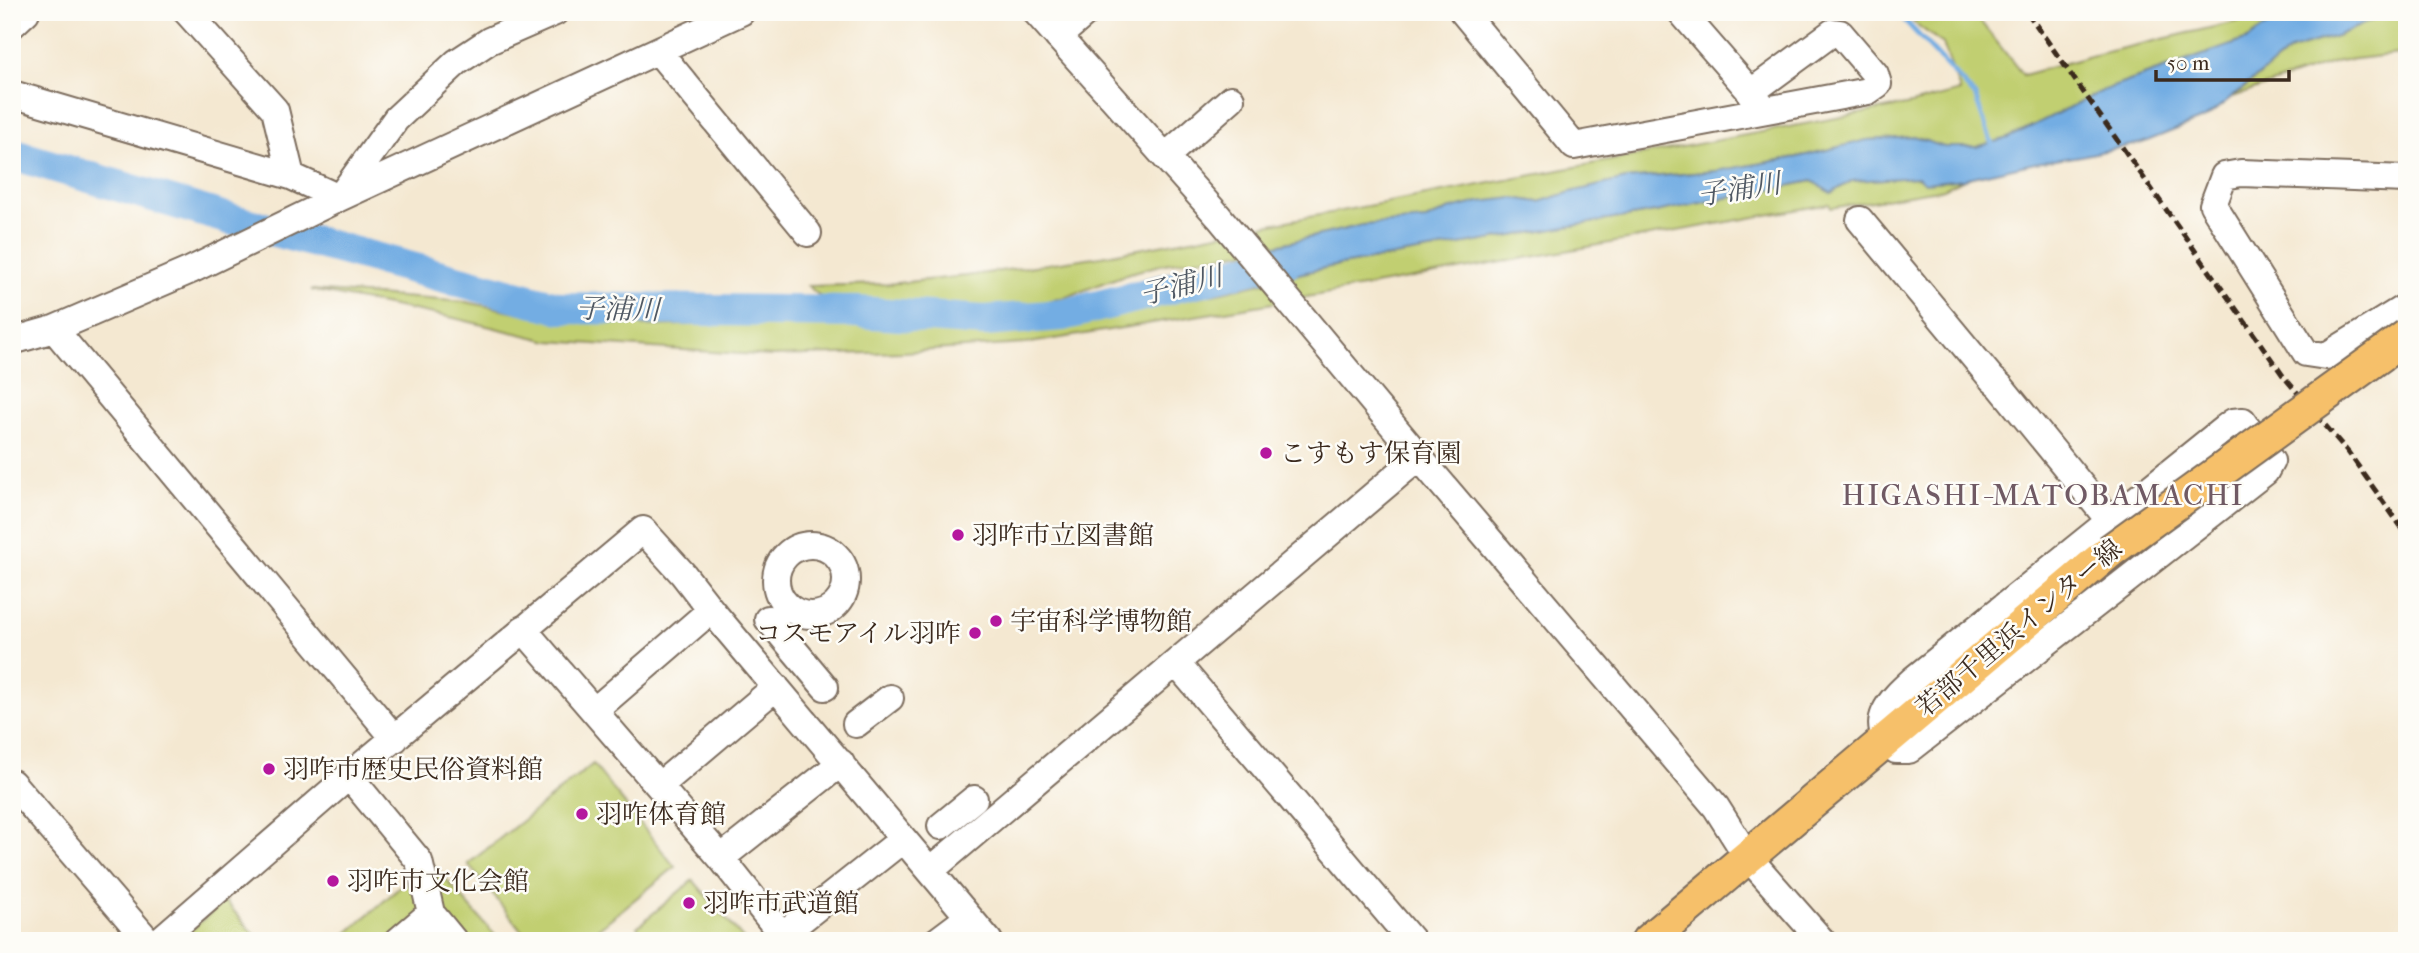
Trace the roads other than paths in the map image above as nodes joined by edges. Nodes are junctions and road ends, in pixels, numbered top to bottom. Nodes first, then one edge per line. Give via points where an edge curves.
1 (26, 12) edge
2 (187, 12) edge
3 (555, 12) edge
4 (741, 12) edge
5 (1036, 12) edge
6 (1087, 12) edge
7 (1463, 12) edge
8 (1681, 12) edge
9 (12, 25) edge
10 (1058, 37) junction
11 (658, 51) junction
12 (12, 94) edge
13 (1231, 99) dead end
14 (1166, 156) junction
15 (291, 176) junction
16 (2407, 179) edge
17 (339, 198) junction
18 (1860, 220) dead end
19 (808, 233) dead end
20 (2407, 306) edge
21 (54, 329) junction
22 (2407, 336) edge
23 (12, 341) edge
24 (1419, 457) junction
25 (2110, 536) junction
26 (711, 610) junction
27 (523, 629) junction
28 (737, 642) junction
29 (1177, 664) junction
30 (776, 687) junction
31 (825, 687) dead end
32 (890, 698) dead end
33 (594, 712) junction
34 (856, 724) dead end
35 (395, 739) junction
36 (1885, 739) junction
37 (841, 763) junction
38 (349, 776) junction
39 (12, 783) edge
40 (659, 786) junction
41 (974, 799) dead end
42 (941, 826) dead end
43 (902, 840) junction
44 (1747, 856) junction
45 (721, 858) junction
46 (931, 870) junction
47 (431, 913) junction
48 (969, 917) junction
49 (785, 938) edge
50 (148, 941) edge
51 (159, 941) edge
52 (398, 941) edge
53 (454, 941) edge
54 (937, 941) edge
55 (989, 941) edge
56 (1412, 941) edge
57 (1648, 941) edge
58 (1822, 941) edge

1 - 9 street
2 - 15 street via 275,110
3 - 17 street via 489,41 457,62 396,119
4 - 11 street
5 - 10 street
6 - 10 street
7 - 8 street via 1574,146 1758,102
10 - 14 street
11 - 17 street
11 - 19 street
12 - 15 street
13 - 14 street
14 - 24 street
15 - 17 street
16 - 20 street via 2241,173 2224,176 2213,205 2306,353 2326,356
17 - 21 street via 191,270
18 - 25 street via 2000,386
21 - 23 street
21 - 35 street
22 - 25 main road, 若部千里浜インター線, bridge
24 - 29 street
24 - 44 street via 1716,807
25 - 36 main road, 若部千里浜インター線
25 - 36 street via 2234,422 2243,421 2271,461 2265,472 1909,750 1896,750
26 - 27 street via 643,530
26 - 28 street
26 - 33 street
27 - 33 street
27 - 35 street
28 - 30 street
28 - 31 street via 776,611
29 - 46 street
29 - 56 street
30 - 37 street
30 - 40 street
32 - 34 street
33 - 40 street
35 - 38 street
36 - 44 main road, 若部千里浜インター線
37 - 43 street
37 - 45 street
38 - 47 street via 419,861
38 - 51 street
39 - 50 street
40 - 45 street
41 - 42 street
43 - 46 street
43 - 49 street
44 - 57 main road, 若部千里浜インター線
44 - 58 street
45 - 49 street
46 - 48 street
47 - 52 street
47 - 53 street
48 - 54 street
48 - 55 street

